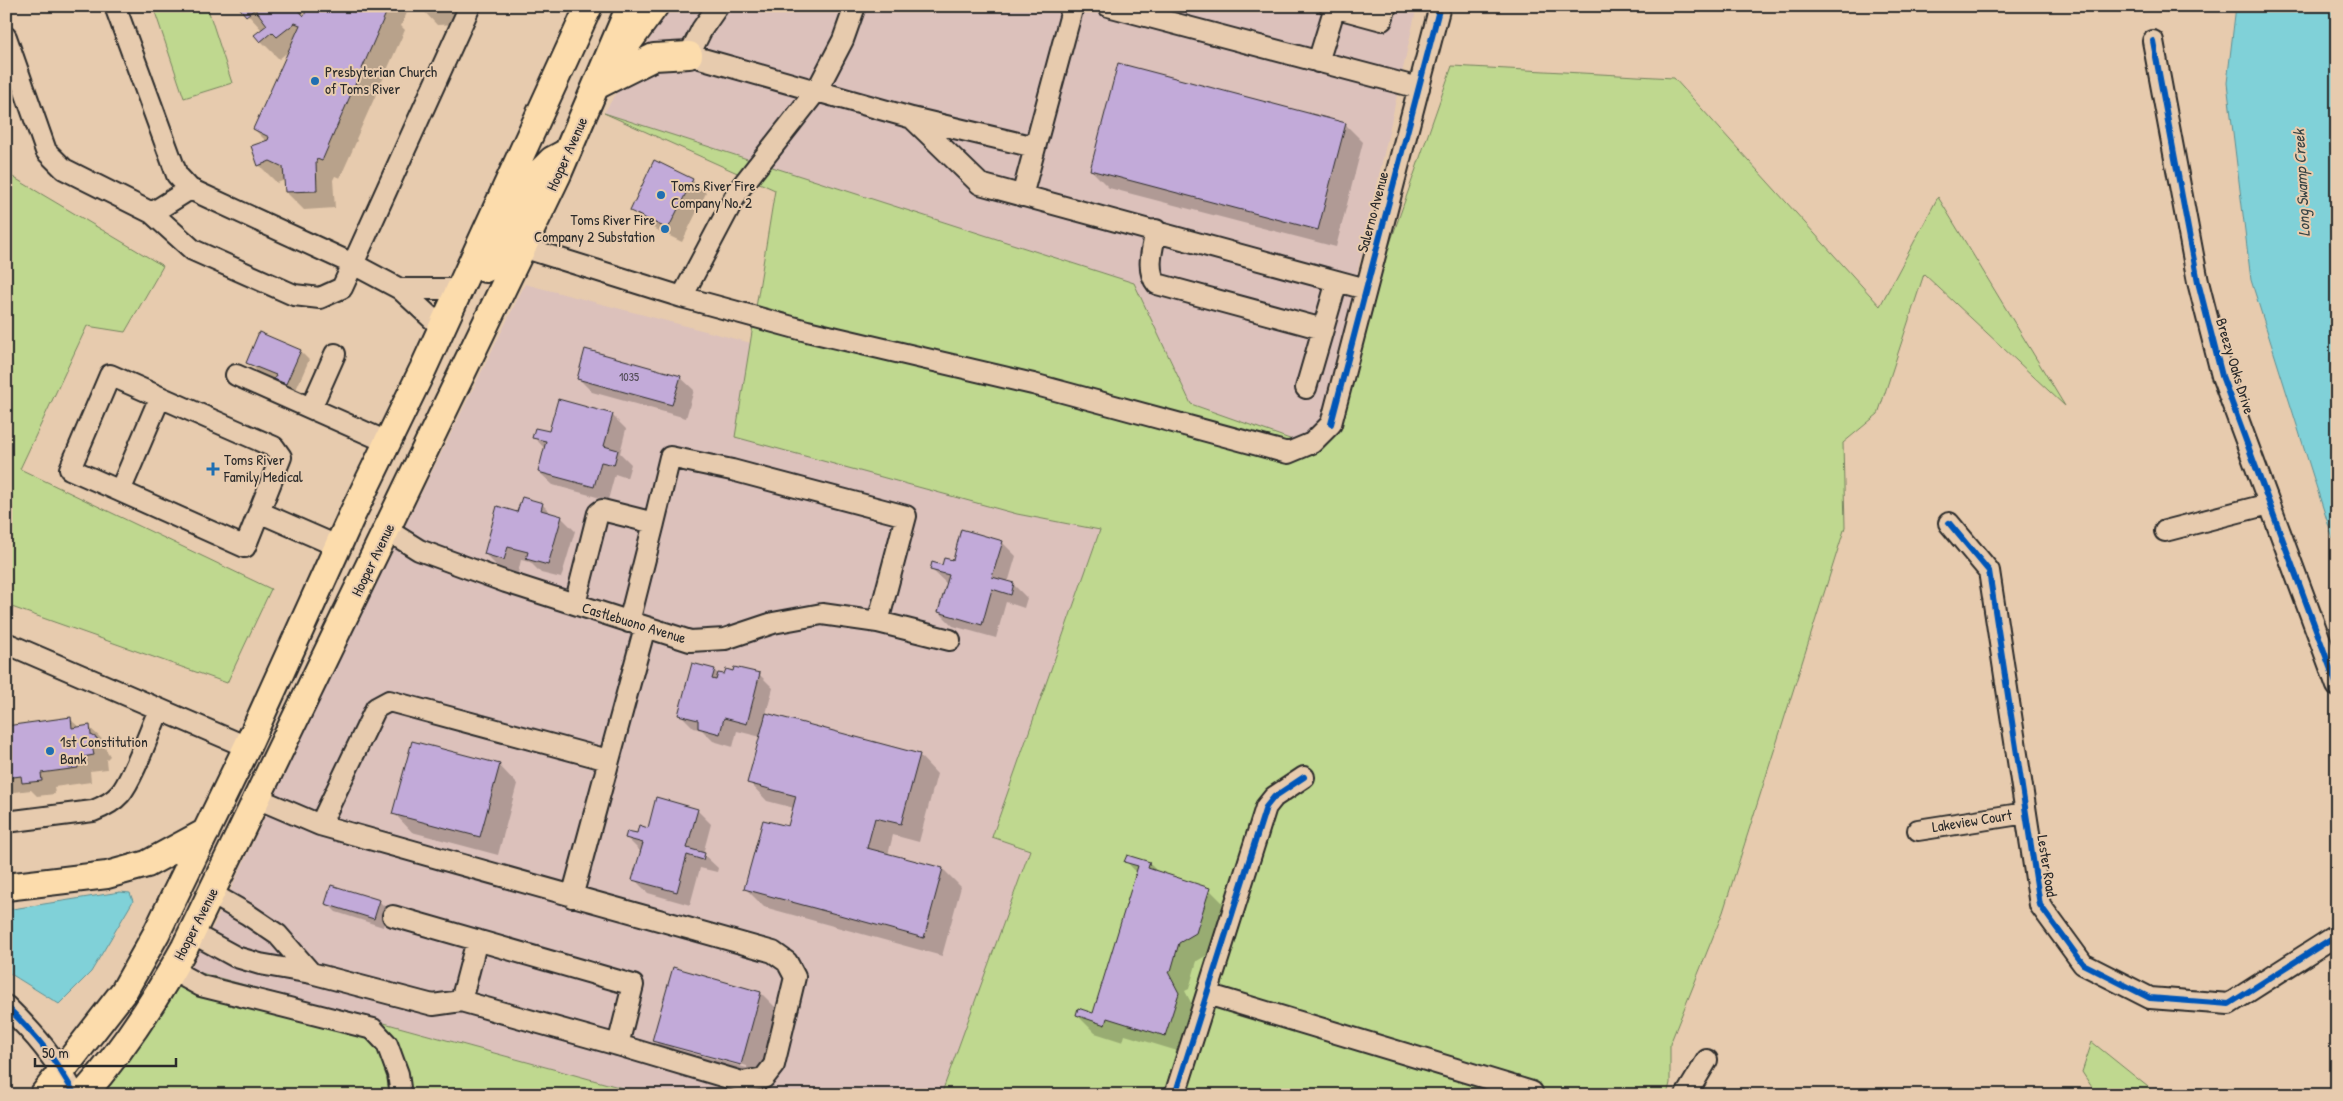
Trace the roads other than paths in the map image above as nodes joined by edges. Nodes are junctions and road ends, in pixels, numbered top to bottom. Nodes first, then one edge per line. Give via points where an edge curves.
1 (115, 6) edge
2 (470, 6) edge
3 (590, 6) edge
4 (630, 6) edge
5 (655, 6) edge
6 (718, 6) edge
7 (855, 6) edge
8 (1074, 6) edge
9 (1108, 6) edge
10 (1386, 6) edge
11 (1440, 6) edge
12 (1332, 7) edge
13 (6, 37) edge
14 (2153, 41) dead end
15 (689, 55) junction
16 (1318, 62) junction
17 (596, 86) junction
18 (1419, 88) junction
19 (817, 90) junction
20 (912, 118) junction
21 (1035, 147) junction
22 (568, 152) junction
23 (190, 189) junction
24 (1022, 196) junction
25 (152, 213) junction
26 (1156, 230) junction
27 (522, 247) junction
28 (352, 264) junction
29 (1337, 281) junction
30 (400, 289) junction
31 (460, 289) junction
32 (1366, 289) junction
33 (682, 297) junction
34 (442, 328) junction
35 (1323, 330) junction
36 (334, 354) dead end
37 (423, 370) junction
38 (236, 375) dead end
39 (1306, 388) dead end
40 (160, 397) junction
41 (311, 408) junction
42 (387, 442) junction
43 (120, 491) junction
44 (2269, 504) junction
45 (259, 512) junction
46 (1949, 522) dead end
47 (654, 523) junction
48 (387, 530) junction
49 (2165, 531) dead end
50 (337, 546) junction
51 (575, 604) junction
52 (878, 622) junction
53 (637, 624) junction
54 (950, 640) dead end
55 (6, 643) edge
56 (2337, 686) edge
57 (159, 710) junction
58 (247, 747) junction
59 (608, 760) junction
60 (1304, 777) dead end
61 (259, 799) junction
62 (2026, 813) junction
63 (6, 822) edge
64 (320, 825) junction
65 (1918, 830) dead end
66 (206, 832) junction
67 (6, 888) edge
68 (212, 894) junction
69 (572, 897) junction
70 (393, 916) dead end
71 (192, 933) junction
72 (2337, 935) edge
73 (478, 940) junction
74 (172, 970) junction
75 (311, 973) junction
76 (1207, 994) junction
77 (461, 1002) junction
78 (6, 1006) edge
79 (618, 1045) junction
80 (1707, 1060) dead end
81 (69, 1084) edge
82 (1532, 1092) dead end
83 (43, 1095) edge
84 (83, 1095) edge
85 (402, 1095) edge
86 (1175, 1095) edge
87 (1686, 1095) edge

1 - 23 street via 177,175
2 - 28 street
3 - 31 main road, Hooper Avenue
4 - 17 main road, Hooper Avenue
5 - 17 main road
6 - 15 street
7 - 19 street via 843,40
8 - 21 street
9 - 16 street
10 - 12 street via 1382,20
11 - 18 street, Salerno Avenue
12 - 16 street
13 - 25 street via 46,151 64,169
14 - 44 street, Breezy Oaks Drive via 2200,291 2222,376
15 - 17 main road via 654,58
15 - 19 street
16 - 18 street
17 - 22 main road, Hooper Avenue
18 - 32 street, Salerno Avenue
19 - 20 street
19 - 33 street via 738,191
20 - 21 street
20 - 24 street via 980,184
21 - 24 street
22 - 27 main road, Hooper Avenue
22 - 37 main road via 552,160 538,174 497,250
23 - 25 street
23 - 28 street
24 - 26 street
25 - 28 street via 193,250 294,295 320,298 342,288
26 - 29 street
26 - 35 street via 1150,266 1151,277 1157,284
27 - 33 street
27 - 48 main road, Hooper Avenue
28 - 30 street
29 - 32 street
29 - 35 street
30 - 31 street
30 - 34 street
31 - 34 main road, Hooper Avenue
32 - 33 street, Salerno Avenue via 1331,424 1312,442 1288,452 1033,384 808,331
34 - 37 main road, Hooper Avenue
35 - 39 street
36 - 41 street
37 - 42 main road, Hooper Avenue
38 - 41 street
40 - 43 street
40 - 43 street via 110,375 70,469
40 - 45 street via 274,447 281,457
41 - 42 street
42 - 50 main road, Hooper Avenue
43 - 45 street via 245,547
44 - 49 street
44 - 56 street, Breezy Oaks Drive
45 - 50 street
46 - 62 street, Lester Road via 1989,571
47 - 51 street via 602,510 598,513
47 - 52 street via 670,457 906,516
47 - 53 street
48 - 51 street, Castlebuono Avenue via 419,550
48 - 61 main road, Hooper Avenue
50 - 58 main road, Hooper Avenue
51 - 53 street, Castlebuono Avenue
52 - 53 street, Castlebuono Avenue via 822,614 773,624 725,639 690,641
52 - 54 street, Castlebuono Avenue
53 - 59 street
55 - 57 street
57 - 58 street
57 - 63 street via 127,783 120,794 106,805 93,811
58 - 66 main road, Hooper Avenue
59 - 64 street via 389,701 376,708
59 - 69 street
60 - 76 street via 1274,797 1266,807
61 - 64 street
61 - 68 main road, Hooper Avenue
62 - 65 street, Lakeview Court
62 - 72 street, Lester Road via 2040,905 2083,964 2150,998 2230,1004
64 - 69 street
66 - 67 main road via 147,864 107,875
66 - 81 main road, Hooper Avenue via 156,934
68 - 71 main road, Hooper Avenue
68 - 75 street via 278,935
69 - 79 street via 773,952 787,962 795,977 774,1065 760,1080 742,1082
70 - 73 street
71 - 74 main road, Hooper Avenue
71 - 75 street via 236,957
73 - 77 street
73 - 79 street via 633,985
74 - 84 main road, Hooper Avenue via 160,992
74 - 85 street via 201,986 373,1029 387,1044
75 - 77 street via 433,1004
76 - 82 street
76 - 86 street
77 - 79 street
78 - 81 street via 42,1042
80 - 87 street
81 - 83 main road, Hooper Avenue

